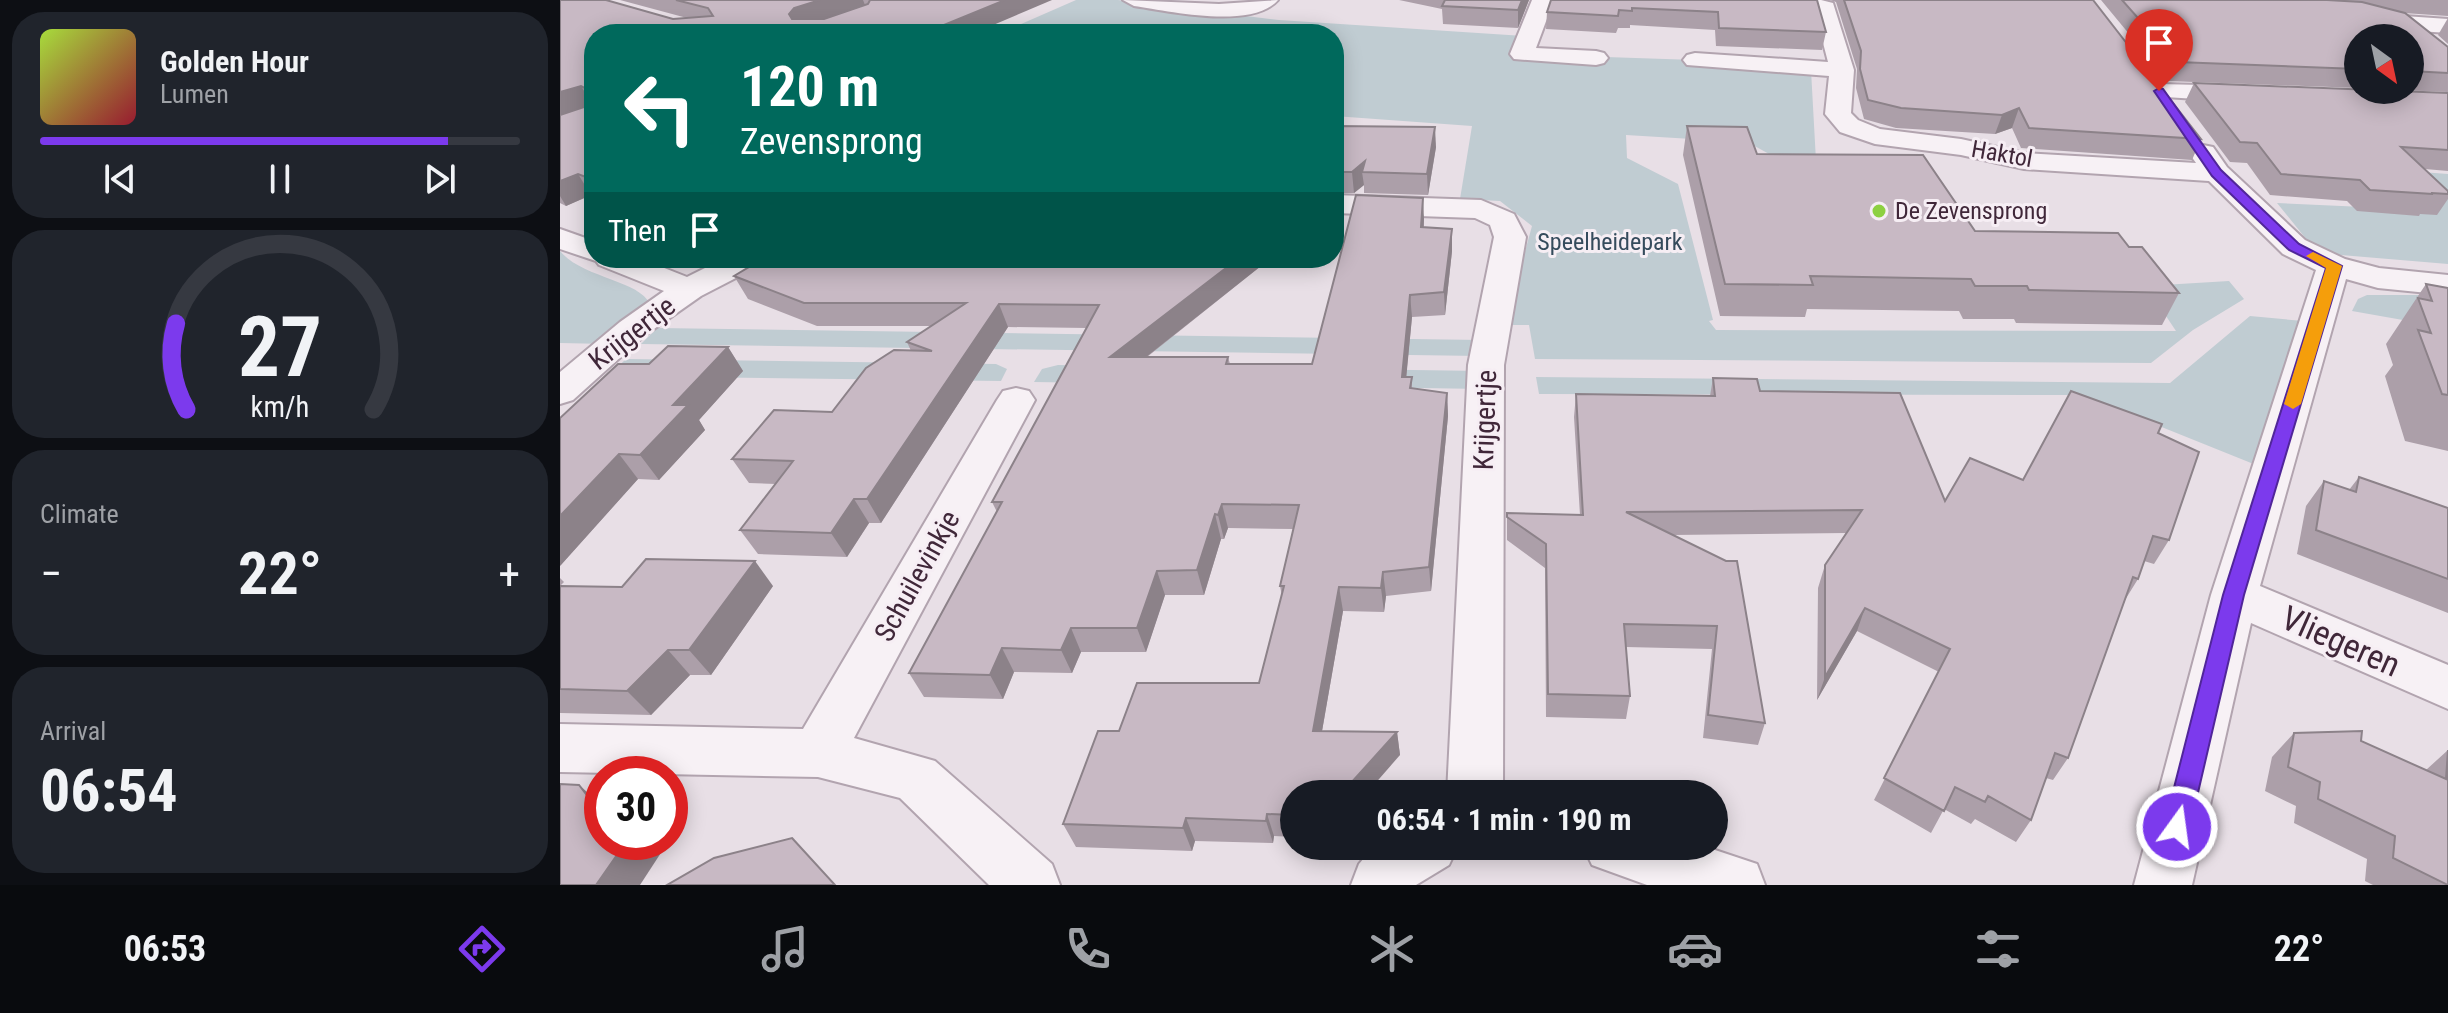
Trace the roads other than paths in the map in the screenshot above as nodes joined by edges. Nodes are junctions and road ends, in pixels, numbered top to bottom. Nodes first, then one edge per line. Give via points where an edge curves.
1 (1134, 0) edge
2 (1267, 0) edge
3 (1543, 0) edge
4 (1761, 0) edge
5 (2339, 9) edge
6 (2404, 23) junction
7 (2448, 26) edge
8 (2437, 50) edge
9 (1596, 58) dead end
10 (1695, 60) dead end
11 (2141, 68) edge
12 (1842, 70) junction
13 (2159, 91) junction
14 (2266, 95) edge
15 (2217, 173) junction
16 (1344, 204) edge
17 (560, 238) edge
18 (584, 248) edge
19 (2334, 266) junction
20 (635, 268) edge
21 (730, 268) edge
22 (2448, 285) edge
23 (689, 289) junction
24 (560, 392) edge
25 (1016, 400) dead end
26 (2234, 595) junction
27 (2448, 688) edge
28 (560, 748) edge
29 (818, 753) junction
30 (1475, 780) edge
31 (1401, 860) edge
32 (1657, 860) edge
33 (1031, 885) edge
34 (1380, 885) edge
35 (1736, 885) edge
36 (2163, 885) edge

1 - 2 street via 1209,9
3 - 9 street via 1522,54
4 - 12 street, Haktol via 1825,8
5 - 6 street
6 - 7 street
6 - 8 street
10 - 12 street
11 - 13 street
12 - 15 street, Haktol via 1838,114 1849,126 1875,136 2024,161
13 - 14 street
13 - 15 street
15 - 19 street via 2294,247
16 - 30 street, Krijgertje via 1481,209 1503,220 1510,237 1486,365
17 - 18 street
19 - 22 street via 2378,278
19 - 26 street
20 - 23 street
21 - 23 street, Krijgertje
23 - 24 street, Krijgertje via 632,329
25 - 29 street, Schuilevinkje
26 - 27 street, Vliegeren
26 - 36 street
28 - 29 street
29 - 33 street via 916,778
31 - 34 street
32 - 35 street

